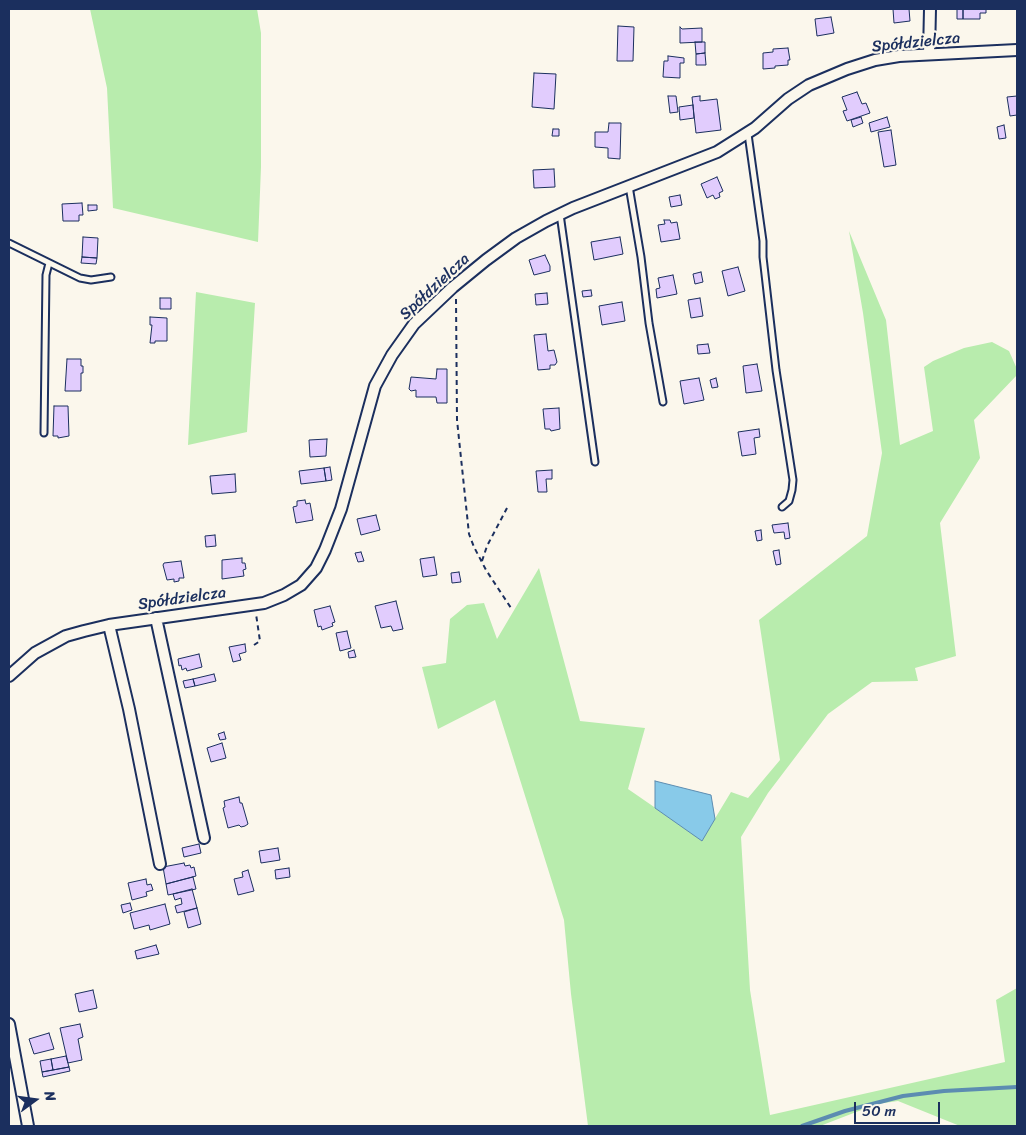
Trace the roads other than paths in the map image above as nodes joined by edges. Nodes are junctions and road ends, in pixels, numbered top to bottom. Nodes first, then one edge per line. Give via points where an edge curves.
1 (930, 9) edge
2 (1017, 50) edge
3 (929, 54) junction
4 (748, 133) junction
5 (629, 185) junction
6 (560, 214) junction
7 (9, 243) edge
8 (49, 263) junction
9 (111, 276) dead end
10 (663, 402) dead end
11 (44, 433) dead end
12 (595, 462) dead end
13 (782, 507) dead end
14 (156, 618) junction
15 (109, 625) junction
16 (9, 676) edge
17 (204, 838) dead end
18 (160, 864) dead end
19 (9, 1024) edge
20 (28, 1126) edge

1 - 3 street
2 - 3 street, Spółdzielcza
3 - 4 street, Spółdzielcza via 875,60 831,75 788,99
4 - 5 street, Spółdzielcza via 717,152
4 - 13 lane via 792,480 789,501
5 - 6 street, Spółdzielcza
5 - 10 lane
6 - 12 lane
6 - 14 street, Spółdzielcza via 516,238 486,260 414,324 392,355 375,386 341,509 325,550 316,568 301,585 284,596 254,604
7 - 8 lane
8 - 9 lane via 80,278 91,280
8 - 11 lane via 46,275
14 - 15 street, Spółdzielcza
14 - 17 street
15 - 16 street, Spółdzielcza via 66,636 35,653
15 - 18 street
19 - 20 street

